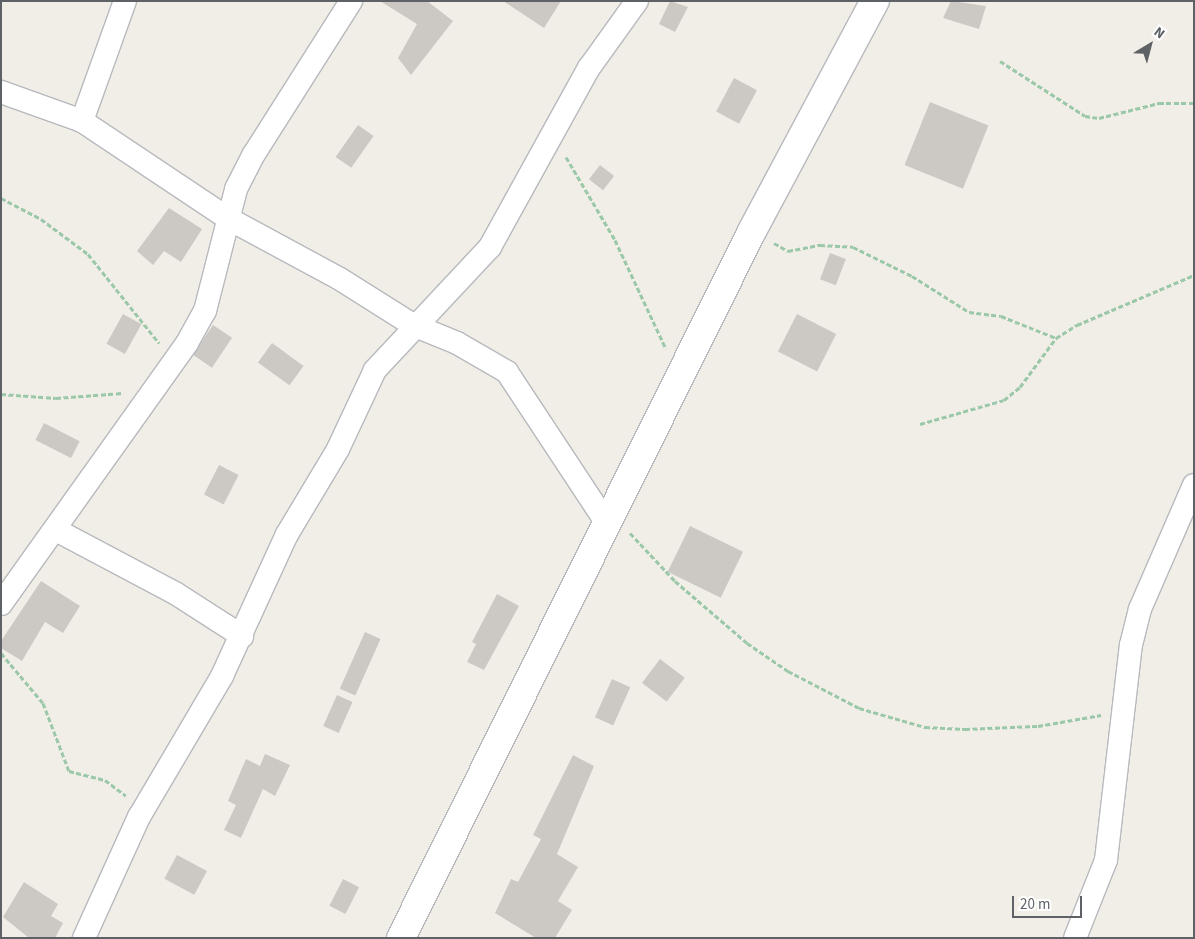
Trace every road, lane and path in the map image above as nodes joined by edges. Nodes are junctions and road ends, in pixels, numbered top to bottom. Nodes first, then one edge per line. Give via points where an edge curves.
1 (125, 1) edge
2 (351, 1) edge
3 (637, 1) edge
4 (875, 1) edge
5 (1000, 60) dead end
6 (1, 92) edge
7 (1194, 103) edge
8 (82, 121) junction
9 (549, 135) junction
10 (1, 198) edge
11 (229, 219) junction
12 (752, 232) junction
13 (1194, 275) edge
14 (413, 325) junction
15 (1056, 338) junction
16 (175, 364) junction
17 (675, 386) junction
18 (154, 389) junction
19 (1, 394) edge
20 (920, 424) dead end
21 (1194, 485) edge
22 (608, 525) junction
23 (56, 530) junction
24 (1, 604) edge
25 (242, 636) junction
26 (1, 653) edge
27 (1124, 711) junction
28 (139, 817) junction
29 (84, 938) edge
30 (401, 938) edge
31 (1075, 938) edge

1 - 8 street
2 - 11 street via 254,154 236,189
3 - 9 street via 614,28
4 - 12 street
5 - 7 path via 1085,116 1099,118 1159,103
6 - 8 street
8 - 11 street
9 - 14 street via 490,247 465,278
9 - 17 path via 586,189 632,274 666,347
10 - 16 path via 41,219 88,254
11 - 14 street via 340,279
11 - 16 street via 205,311
12 - 15 path via 788,251 820,245 853,246 912,276 969,312 1001,316
12 - 17 street
13 - 15 path via 1077,325
14 - 22 street via 457,343 507,372
14 - 25 street via 375,370 338,449 286,536
15 - 20 path via 1020,387 1004,400
16 - 18 street
17 - 22 street
18 - 19 path via 65,398
18 - 23 street
21 - 27 street via 1140,609
22 - 27 path via 632,533 675,581 747,643 788,671 859,708 925,727 966,729 1038,726
22 - 30 street
23 - 24 street
23 - 25 street via 175,593
25 - 28 street
26 - 28 path via 43,702 69,771 105,780 129,798
27 - 31 street via 1106,860
28 - 29 street

